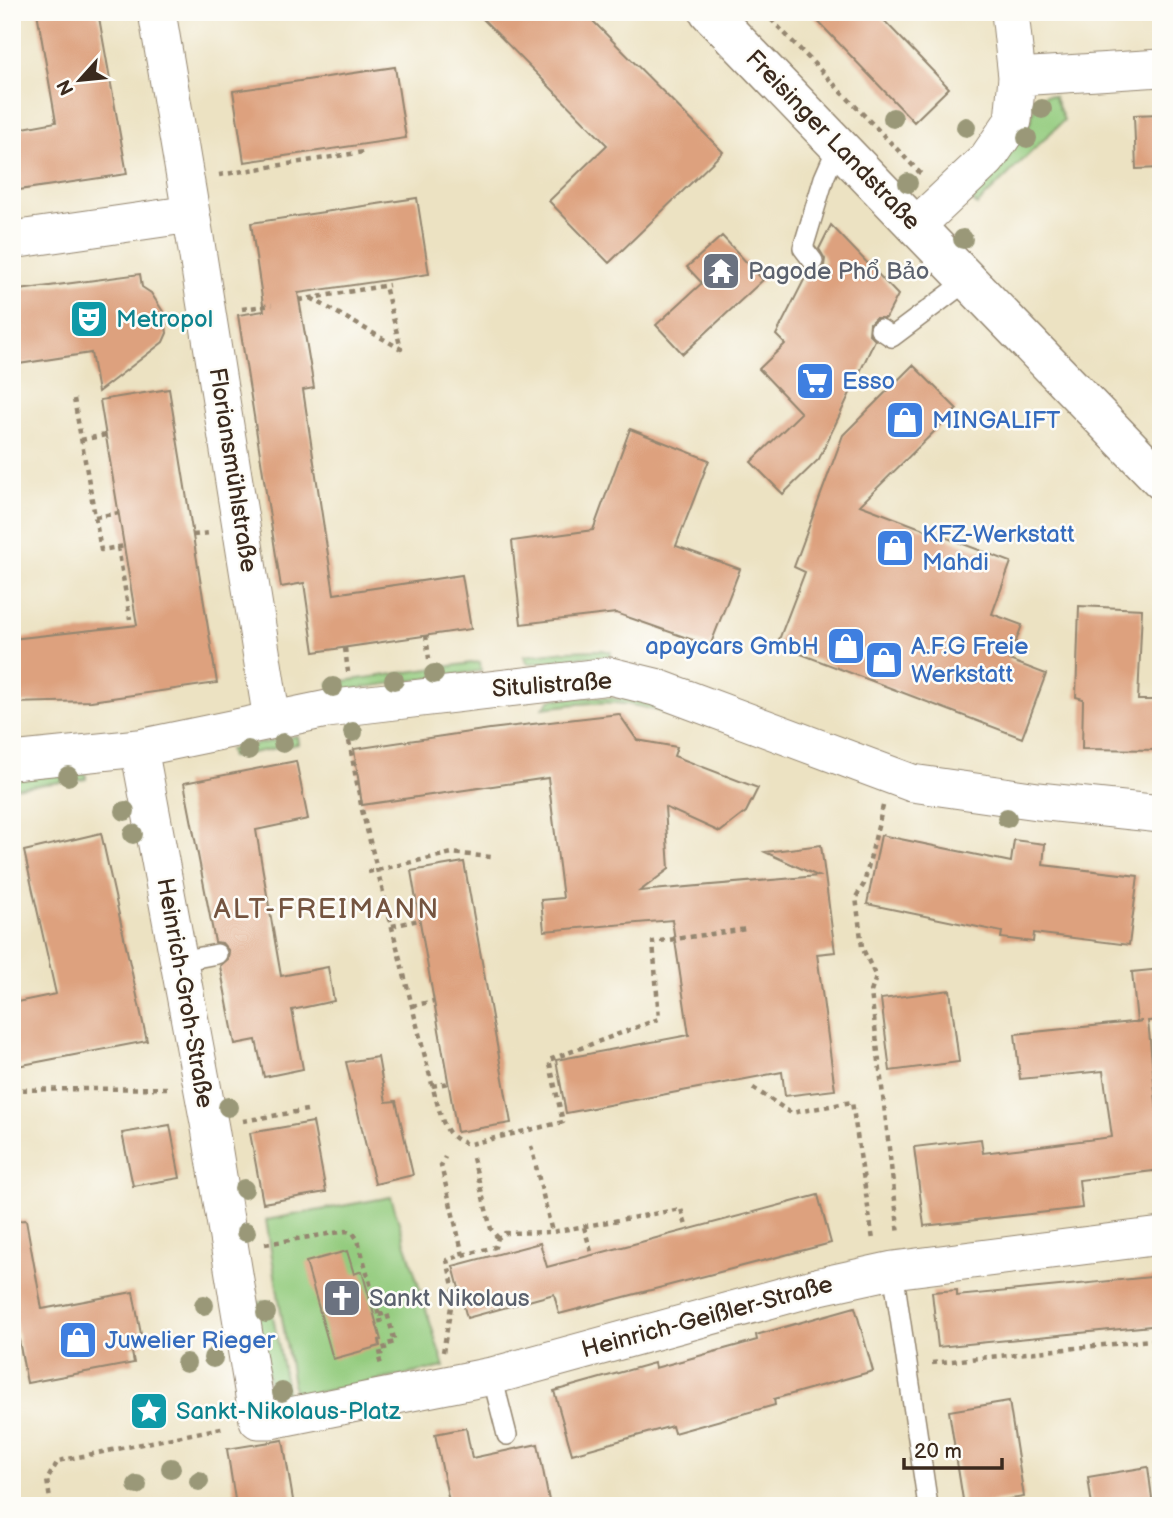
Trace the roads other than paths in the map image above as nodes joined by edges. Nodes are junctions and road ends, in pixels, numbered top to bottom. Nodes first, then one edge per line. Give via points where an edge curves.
1 (157, 12) edge
2 (709, 12) edge
3 (1010, 12) edge
4 (1161, 68) edge
5 (1017, 77) junction
6 (838, 146) junction
7 (188, 197) junction
8 (916, 226) junction
9 (12, 240) edge
10 (813, 261) dead end
11 (968, 280) junction
12 (880, 329) dead end
13 (1161, 480) edge
14 (272, 720) junction
15 (139, 748) junction
16 (12, 761) edge
17 (1161, 814) edge
18 (217, 954) dead end
19 (180, 961) junction
20 (1161, 1236) edge
21 (896, 1254) junction
22 (492, 1376) junction
23 (258, 1420) joint
24 (507, 1435) dead end
25 (928, 1506) edge

1 - 7 street, Floriansmühlstraße
2 - 6 main road, Freisinger Landstraße
3 - 5 street
4 - 5 street
5 - 8 street via 1013,121 987,159
6 - 8 main road, Freisinger Landstraße
6 - 10 lane via 803,248
7 - 9 street
7 - 14 street, Floriansmühlstraße
8 - 11 main road, Freisinger Landstraße
11 - 12 lane via 891,337
11 - 13 main road, Freisinger Landstraße
14 - 15 street, Situlistraße
14 - 17 street, Situlistraße via 327,709 610,676 655,687 912,783
15 - 16 street, Situlistraße
15 - 19 street, Heinrich-Groh-Straße
18 - 19 lane
19 - 23 street, Heinrich-Groh-Straße
20 - 21 street, Heinrich-Geißler-Straße
21 - 22 street, Heinrich-Geißler-Straße via 820,1286
21 - 25 lane
22 - 23 street, Heinrich-Geißler-Straße
22 - 24 lane

